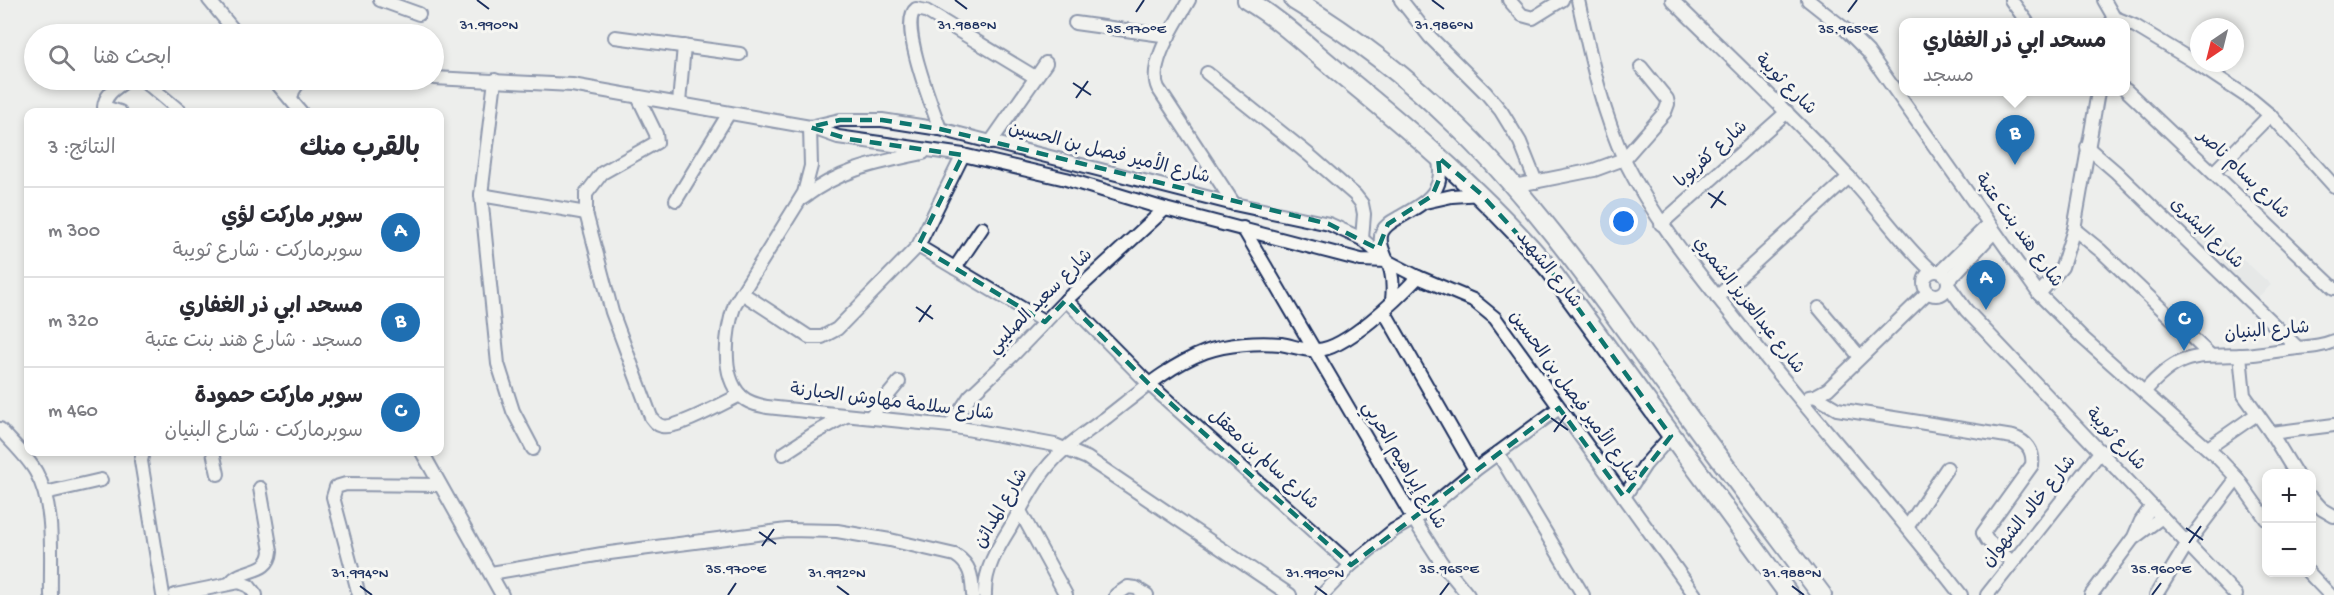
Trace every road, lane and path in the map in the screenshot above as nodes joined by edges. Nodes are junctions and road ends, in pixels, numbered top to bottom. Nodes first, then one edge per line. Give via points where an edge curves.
1 (209, 0) edge
2 (380, 0) edge
3 (1189, 0) edge
4 (1247, 0) edge
5 (1294, 0) edge
6 (1401, 0) edge
7 (1509, 0) edge
8 (1562, 0) edge
9 (1578, 0) edge
10 (1672, 0) edge
11 (1808, 0) edge
12 (2011, 0) edge
13 (2104, 0) edge
14 (915, 4) edge
15 (419, 14) dead end
16 (2024, 18) edge
17 (2113, 18) edge
18 (1075, 23) dead end
19 (229, 24) edge
20 (2130, 24) edge
21 (1169, 36) junction
22 (615, 37) dead end
23 (684, 46) junction
24 (740, 54) dead end
25 (1046, 63) dead end
26 (1641, 67) dead end
27 (1207, 73) dead end
28 (1035, 77) junction
29 (444, 78) edge
30 (495, 80) junction
31 (114, 90) edge
32 (155, 90) edge
33 (283, 90) edge
34 (294, 90) edge
35 (2130, 94) edge
36 (2097, 96) edge
37 (638, 97) junction
38 (291, 99) junction
39 (679, 103) junction
40 (105, 108) edge
41 (176, 108) edge
42 (298, 108) edge
43 (1787, 112) junction
44 (729, 113) junction
45 (2270, 115) junction
46 (810, 127) junction
47 (940, 129) junction
48 (990, 143) junction
49 (2087, 147) junction
50 (932, 152) junction
51 (963, 154) junction
52 (1438, 157) junction
53 (1624, 159) junction
54 (2214, 172) junction
55 (1849, 177) junction
56 (1536, 182) junction
57 (1514, 186) junction
58 (2334, 186) edge
59 (1481, 194) junction
60 (481, 195) junction
61 (676, 200) dead end
62 (800, 201) junction
63 (1424, 202) junction
64 (1234, 204) junction
65 (1164, 209) junction
66 (586, 213) junction
67 (1661, 224) junction
68 (982, 228) dead end
69 (1243, 228) junction
70 (1991, 228) junction
71 (2074, 229) junction
72 (1362, 239) junction
73 (918, 246) junction
74 (1387, 261) junction
75 (956, 268) junction
76 (1418, 277) junction
77 (1937, 282) junction
78 (2334, 288) edge
79 (742, 293) junction
80 (2039, 294) junction
81 (1717, 297) junction
82 (1066, 300) junction
83 (1392, 300) junction
84 (1819, 308) dead end
85 (1384, 311) junction
86 (1045, 322) junction
87 (2334, 341) edge
88 (2298, 348) junction
89 (1314, 351) junction
90 (2209, 354) junction
91 (2240, 355) junction
92 (1860, 357) junction
93 (898, 382) dead end
94 (1149, 384) junction
95 (1790, 390) junction
96 (2144, 392) junction
97 (740, 395) junction
98 (1815, 396) junction
99 (1559, 408) junction
100 (2256, 414) junction
101 (847, 415) junction
102 (870, 417) junction
103 (2334, 425) edge
104 (950, 426) junction
105 (0, 429) edge
106 (2271, 433) junction
107 (1671, 436) junction
108 (1066, 448) junction
109 (2208, 448) junction
110 (533, 449) dead end
111 (2101, 451) junction
112 (1498, 453) junction
113 (783, 454) dead end
114 (142, 456) edge
115 (214, 456) edge
116 (424, 456) edge
117 (1947, 468) dead end
118 (2293, 469) edge
119 (1475, 470) junction
120 (218, 474) dead end
121 (2237, 478) junction
122 (101, 480) dead end
123 (440, 485) junction
124 (260, 488) dead end
125 (45, 493) junction
126 (1624, 497) junction
127 (2316, 502) edge
128 (2152, 506) junction
129 (1020, 511) junction
130 (2262, 513) edge
131 (2162, 516) junction
132 (2334, 516) edge
133 (1414, 520) junction
134 (1908, 526) junction
135 (2134, 537) junction
136 (2187, 544) junction
137 (2012, 562) junction
138 (1352, 565) junction
139 (491, 573) junction
140 (2312, 577) edge
141 (231, 582) junction
142 (51, 595) edge
143 (163, 595) edge
144 (175, 595) edge
145 (256, 595) edge
146 (359, 595) edge
147 (502, 595) edge
148 (973, 595) edge
149 (985, 595) edge
150 (1066, 595) edge
151 (1116, 595) edge
152 (1147, 595) edge
153 (1290, 595) edge
154 (1322, 595) edge
155 (1468, 595) edge
156 (1583, 595) edge
157 (1695, 595) edge
158 (1789, 595) edge
159 (1822, 595) edge
160 (1961, 595) edge
161 (1987, 595) edge
162 (2091, 595) edge
163 (2156, 595) edge
164 (2236, 595) edge
165 (2330, 595) edge

1 - 19 street
2 - 15 street
3 - 21 street
4 - 52 highway, شارع الشهيد via 1282,24
5 - 57 highway, شارع الشهيد via 1416,88
6 - 56 street via 1430,37 1501,111 1520,142
7 - 8 street via 1522,15 1533,18
9 - 53 street, شارع عبدالعزيز الشمري via 1600,95
10 - 43 street, شارع ثويبة
11 - 70 street, شارع هند بنت عتبة via 1868,52
12 - 16 street
13 - 17 street
14 - 28 street
14 - 47 street via 910,19 911,38
18 - 21 street
20 - 45 street via 2193,61
21 - 64 street via 1156,67 1156,84
22 - 23 street
23 - 24 street
23 - 39 street
25 - 28 street
26 - 53 street via 1668,104
27 - 72 street via 1355,195 1364,214
28 - 48 street
29 - 30 street, شارع الأمير فيصل بن الحسين
30 - 37 street, شارع الأمير فيصل بن الحسين via 572,85
30 - 60 street
31 - 40 street via 104,101
32 - 41 street
33 - 38 street
34 - 38 street
35 - 54 street, شارع بسام ناصر
36 - 49 street
37 - 39 street, شارع الأمير فيصل بن الحسين
37 - 66 street via 657,142 602,173 586,194
38 - 42 street
39 - 44 street, شارع الأمير فيصل بن الحسين
43 - 55 street, شارع ثويبة
43 - 67 street, شارع كفريوبا
44 - 46 street, شارع الأمير فيصل بن الحسين
44 - 61 street
45 - 54 street
45 - 58 street
46 - 47 street, شارع الأمير فيصل بن الحسين via 840,120 882,120
46 - 50 street, شارع الأمير فيصل بن الحسين via 828,135
46 - 62 street via 810,175
47 - 48 street, شارع الأمير فيصل بن الحسين
48 - 64 street, شارع الأمير فيصل بن الحسين
49 - 71 street
49 - 88 street, شارع البشرى
50 - 51 street, شارع الأمير فيصل بن الحسين
50 - 62 street via 843,173
51 - 65 street, شارع الأمير فيصل بن الحسين via 1066,179
51 - 73 street
52 - 59 highway, شارع الشهيد
52 - 63 street via 1441,167 1437,187
53 - 56 street via 1594,170
53 - 67 street, شارع عبدالعزيز الشمري
54 - 78 street, شارع بسام ناصر
55 - 77 street, شارع ثويبة
55 - 81 street
56 - 57 street
57 - 159 highway, شارع الشهيد
59 - 63 street
59 - 107 highway, شارع الشهيد via 1551,271
60 - 66 street
60 - 110 street via 498,364 513,411
62 - 79 street
63 - 74 street via 1384,228 1381,242
64 - 72 street, شارع الأمير فيصل بن الحسين via 1323,222
65 - 69 street, شارع الأمير فيصل بن الحسين
65 - 82 street, شارع سعيد الصليبي
66 - 97 street via 612,312 656,424 671,426
67 - 81 street, شارع عبدالعزيز الشمري
68 - 75 street
69 - 74 street, شارع الأمير فيصل بن الحسين via 1361,260
69 - 89 street, شارع إبراهيم الحربي
70 - 77 street
70 - 80 street, شارع هند بنت عتبة
71 - 80 street via 2062,267
71 - 90 street
72 - 74 street, شارع الأمير فيصل بن الحسين
73 - 75 street
73 - 79 street via 837,329 822,337 809,337
74 - 76 street, شارع الأمير فيصل بن الحسين
74 - 83 street
75 - 86 street
76 - 83 street
76 - 99 street, شارع الأمير فيصل بن الحسين via 1473,300 1495,318
77 - 92 street
77 - 111 street, شارع ثويبة
79 - 97 street via 731,314 726,344 730,374
80 - 96 street, شارع هند بنت عتبة
81 - 95 street, شارع عبدالعزيز الشمري
82 - 86 street, شارع سعيد الصليبي
82 - 94 street, شارع سالم بن معقل
83 - 85 street
84 - 92 street
85 - 89 street via 1336,344
85 - 119 street
86 - 104 street, شارع سعيد الصليبي via 970,396
87 - 88 street, شارع البنيان
88 - 91 street, شارع البنيان
89 - 94 street, شارع المدائن via 1268,344 1216,349 1171,369
89 - 133 street, شارع إبراهيم الحربي
90 - 91 street, شارع البنيان
90 - 96 street, شارع البنيان via 2174,364
91 - 100 street via 2243,390
92 - 98 street via 1828,389
93 - 102 street
94 - 108 street, شارع المدائن
94 - 138 street, شارع سالم بن معقل
95 - 98 street
95 - 134 street, شارع عبدالعزيز الشمري
96 - 109 street, شارع هند بنت عتبة
97 - 101 street, شارع سلامة مهاوش الحبارنة via 767,407
98 - 137 street via 1837,409 2013,437 2023,442 2031,452 2032,465 1983,532
99 - 112 street
99 - 126 street, شارع الأمير فيصل بن الحسين
100 - 106 street
100 - 109 street
101 - 102 street, شارع سلامة مهاوش الحبارنة
101 - 113 street
102 - 104 street, شارع سلامة مهاوش الحبارنة
103 - 106 street
104 - 108 street, شارع سلامة مهاوش الحبارنة
105 - 125 street via 35,470
106 - 118 street
107 - 126 street
107 - 158 highway, شارع الشهيد
108 - 129 street, شارع المدائن via 1045,469
108 - 153 street, شارع سلامة مهاوش الحبارنة via 1087,458
109 - 121 street, شارع هند بنت عتبة
111 - 128 street, شارع ثويبة
111 - 137 street, شارع خالد الشهوان
112 - 119 street
112 - 156 street
114 - 143 street
115 - 120 street
116 - 123 street
117 - 134 street
119 - 133 street
121 - 130 street, شارع هند بنت عتبة
121 - 136 street
122 - 125 street
123 - 139 street
123 - 146 street via 336,487 333,497
124 - 141 street via 271,555 262,567
125 - 142 street
126 - 157 street, شارع الأمير فيصل بن الحسين
127 - 132 street
128 - 131 street, شارع ثويبة
128 - 135 street
129 - 149 street, شارع المدائن via 993,556
129 - 150 street
131 - 135 street
131 - 136 street, شارع ثويبة
133 - 138 street via 1394,530
133 - 155 street, شارع إبراهيم الحربي via 1440,562
134 - 160 street, شارع عبدالعزيز الشمري
135 - 162 street
136 - 163 street
136 - 164 street, شارع ثويبة
137 - 161 street, شارع خالد الشهوان
138 - 154 street
139 - 147 street
139 - 148 street via 747,534 820,530 955,555 969,568
140 - 165 street
141 - 144 street
141 - 145 street via 243,583
151 - 152 street via 1123,588 1132,587

